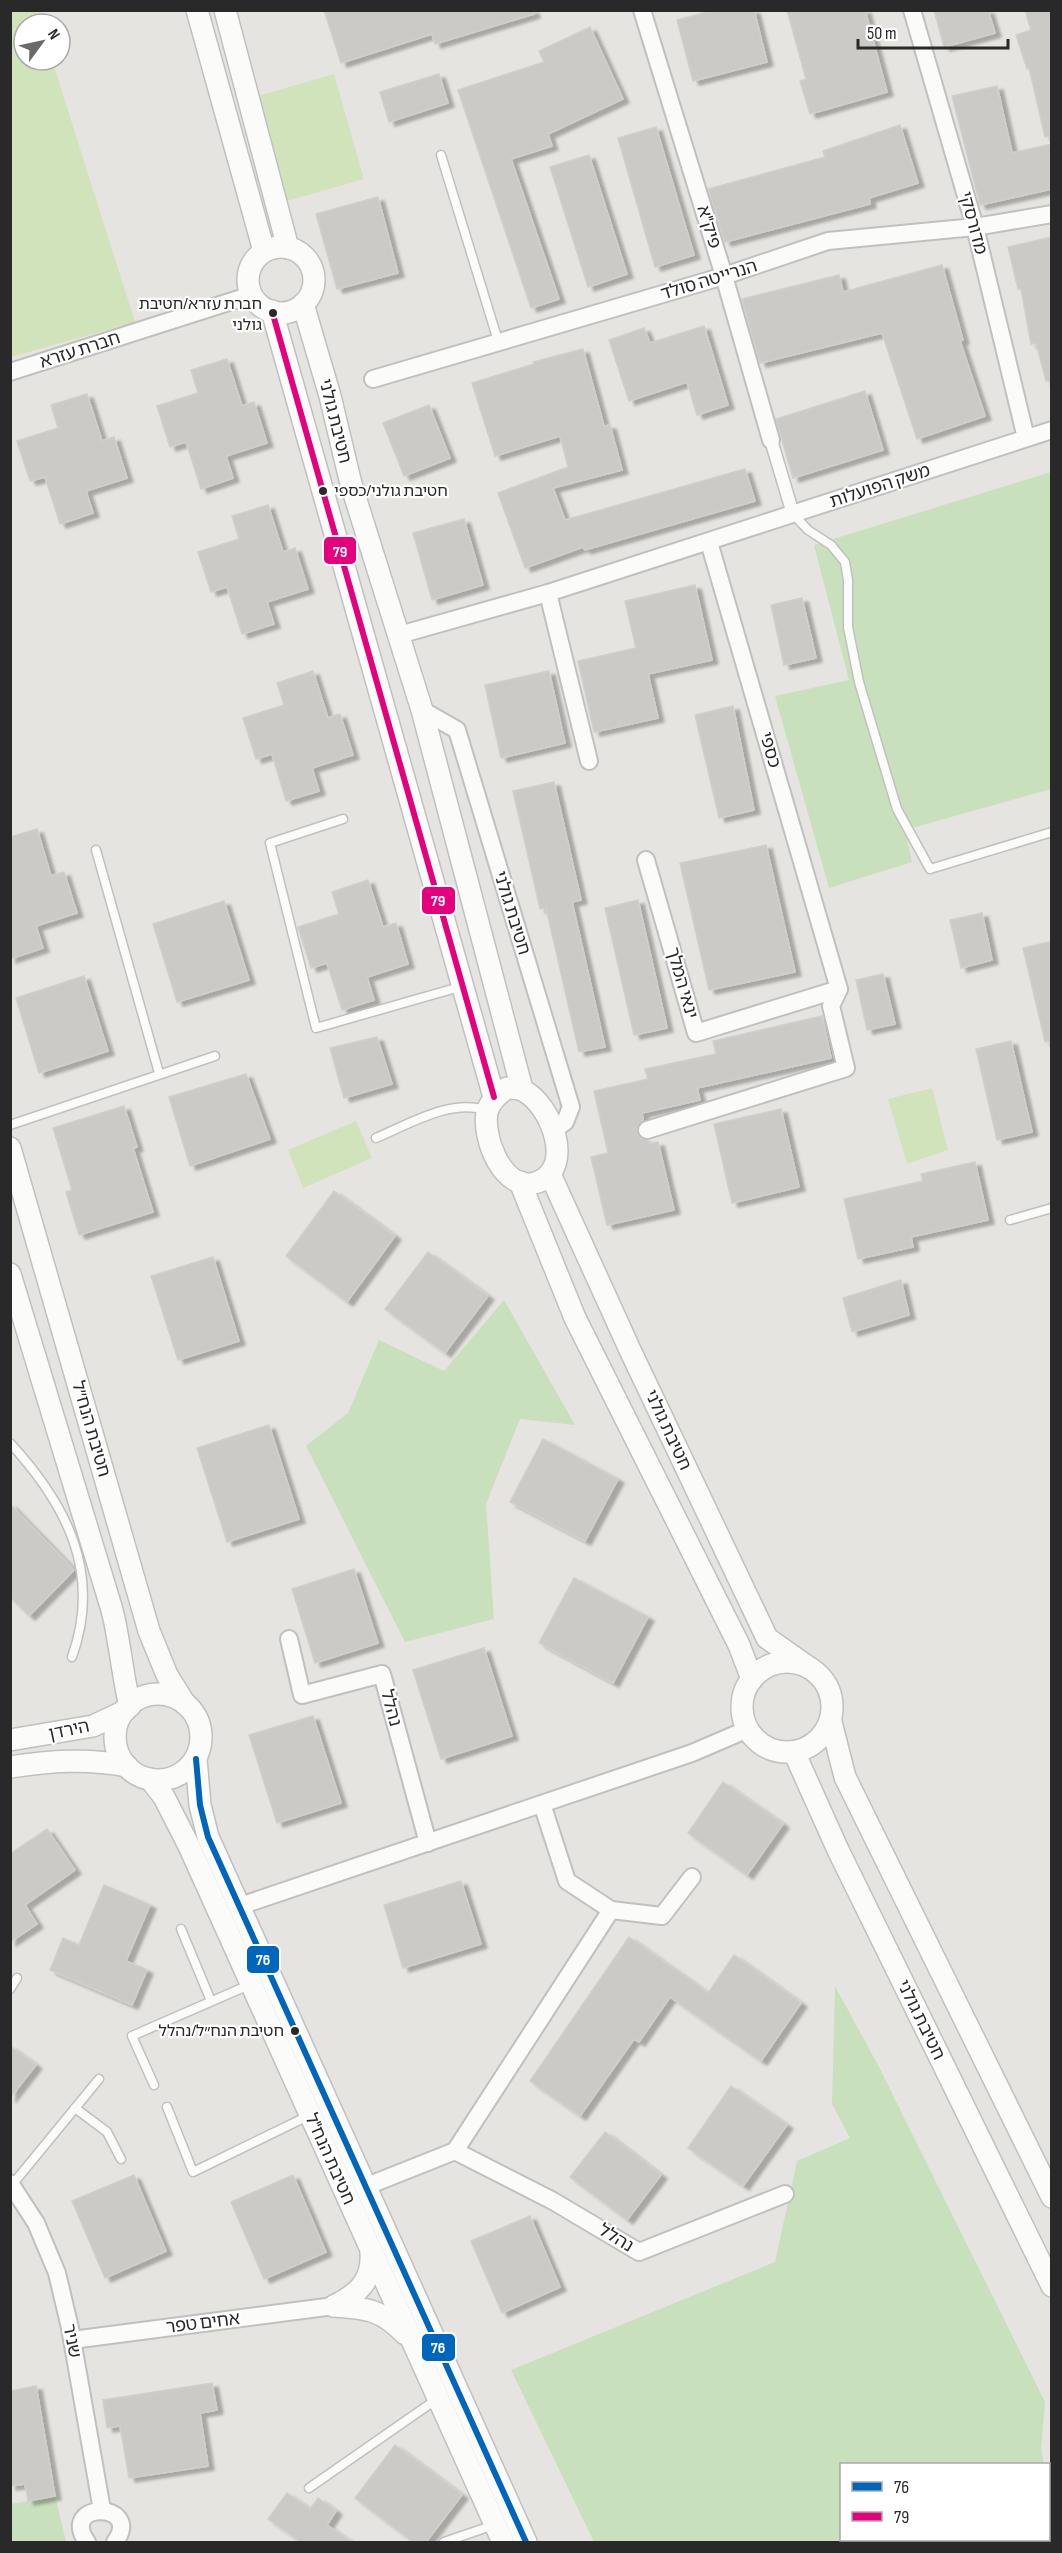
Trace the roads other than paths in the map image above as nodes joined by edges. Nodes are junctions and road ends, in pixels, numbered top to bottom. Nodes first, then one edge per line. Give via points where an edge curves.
1 (197, 10) edge
2 (225, 10) edge
3 (642, 10) edge
4 (912, 10) edge
5 (441, 155) dead end
6 (1052, 214) edge
7 (975, 227) junction
8 (288, 248) junction
9 (264, 251) junction
10 (724, 276) junction
11 (252, 295) junction
12 (303, 304) junction
13 (272, 311) junction
14 (499, 344) junction
15 (10, 372) edge
16 (373, 379) dead end
17 (1052, 430) edge
18 (1026, 438) junction
19 (771, 440) joint
20 (793, 514) junction
21 (709, 542) junction
22 (548, 593) junction
23 (399, 635) junction
24 (422, 710) junction
25 (589, 761) dead end
26 (343, 819) dead end
27 (1052, 832) edge
28 (96, 850) dead end
29 (646, 860) dead end
30 (464, 986) junction
31 (839, 989) junction
32 (215, 1056) dead end
33 (159, 1073) junction
34 (522, 1089) junction
35 (491, 1104) junction
36 (10, 1125) edge
37 (554, 1130) junction
38 (647, 1130) dead end
39 (376, 1138) dead end
40 (10, 1148) edge
41 (550, 1174) junction
42 (520, 1182) junction
43 (1052, 1208) edge
44 (1010, 1220) dead end
45 (10, 1274) edge
46 (14, 1299) edge
47 (10, 1443) edge
48 (82, 1538) junction
49 (289, 1639) dead end
50 (72, 1657) dead end
51 (808, 1667) junction
52 (752, 1679) junction
53 (185, 1704) junction
54 (127, 1708) junction
55 (831, 1722) junction
56 (748, 1729) junction
57 (10, 1740) edge
58 (794, 1752) junction
59 (196, 1759) junction
60 (127, 1766) junction
61 (10, 1767) edge
62 (150, 1779) junction
63 (542, 1804) junction
64 (428, 1843) junction
65 (692, 1877) dead end
66 (240, 1906) junction
67 (611, 1910) junction
68 (181, 1929) dead end
69 (17, 1978) dead end
70 (251, 1984) junction
71 (10, 1989) edge
72 (211, 2001) junction
73 (99, 2079) dead end
74 (154, 2085) dead end
75 (167, 2107) dead end
76 (75, 2108) junction
77 (310, 2115) junction
78 (455, 2151) junction
79 (121, 2159) dead end
80 (11, 2184) edge
81 (367, 2186) junction
82 (784, 2194) dead end
83 (1052, 2197) edge
84 (371, 2248) junction
85 (1052, 2286) edge
86 (334, 2306) junction
87 (72, 2340) junction
88 (413, 2342) junction
89 (438, 2398) junction
90 (309, 2488) dead end
91 (102, 2510) junction
92 (499, 2534) edge
93 (87, 2542) edge
94 (115, 2542) edge
95 (444, 2542) edge
96 (526, 2542) edge

1 - 9 street
2 - 8 street
3 - 10 street, פיק"א
4 - 7 street, מדורסקי
5 - 14 lane
6 - 7 street, הנרייטה סולד
7 - 10 street, הנרייטה סולד via 828,241
7 - 18 street, מדורסקי
8 - 9 street
8 - 12 street via 305,258 313,276
9 - 11 street via 248,275
10 - 14 street, הנרייטה סולד
10 - 19 street, פיק"א
11 - 13 street
11 - 15 street, חברת עזרא
12 - 13 street via 294,310
12 - 23 street, חטיבת גולני via 351,484
13 - 30 street, חטיבת גולני
14 - 16 street, הנרייטה סולד
17 - 18 street, משק הפועלות
18 - 20 street, משק הפועלות
19 - 20 street, פיק"א
20 - 21 street, משק הפועלות
20 - 27 lane via 845,562 848,627 859,682 897,809 930,870
21 - 22 street
21 - 31 street, כספי
22 - 23 street
22 - 25 street
23 - 24 street, חטיבת גולני
24 - 34 street, חטיבת גולני
24 - 37 street, חטיבת גולני via 457,730 571,1107 565,1122
26 - 30 lane via 270,843 316,1028
28 - 33 lane
29 - 31 street, ינאי המלך via 696,1033
30 - 35 street, חטיבת גולני
31 - 38 street, כספי via 831,1006 846,1068
32 - 33 lane
33 - 36 lane
34 - 35 street via 507,1088
34 - 37 street via 540,1104
35 - 39 lane via 441,1110
35 - 42 street via 487,1131 496,1160
37 - 41 street via 555,1162
40 - 53 street, חטיבת הנח״ל via 149,1631 167,1676
41 - 42 street via 537,1183
41 - 51 street, חטיבת גולני via 767,1638
42 - 52 street, חטיבת גולני via 575,1318
43 - 44 lane
45 - 46 street, חטיבת הנח״ל
46 - 48 street, חטיבת הנח״ל
47 - 48 lane
48 - 50 lane via 85,1597
48 - 54 street, חטיבת הנח״ל via 119,1636
49 - 64 street, נהלל via 302,1695 382,1674
51 - 52 street via 778,1663 759,1671
51 - 55 street via 827,1684 832,1696
52 - 56 street via 742,1703
53 - 54 street via 167,1695 154,1695
53 - 59 street via 200,1727
54 - 57 street, הירדן via 93,1726
54 - 60 street via 118,1722 116,1735 119,1755
55 - 58 street via 817,1742
55 - 83 street via 845,1777
56 - 58 street via 768,1748
56 - 63 street via 692,1753
58 - 85 street, חטיבת גולני via 838,1850
59 - 62 street via 176,1777
59 - 66 street, חטיבת הנח"ל via 200,1805 208,1837
60 - 61 street, הירדן via 98,1760
60 - 62 street
62 - 70 street, חטיבת הנח"ל via 176,1819
63 - 64 street
63 - 67 street via 567,1881
64 - 66 street
65 - 67 street via 662,1916
66 - 81 street, חטיבת הנח"ל
67 - 78 street
68 - 72 lane
69 - 71 lane
70 - 72 lane
70 - 77 street, חטיבת הנח"ל
72 - 74 lane via 132,2036
73 - 76 lane
75 - 77 lane via 193,2172
76 - 79 lane via 107,2132
76 - 80 lane
77 - 84 street, חטיבת הנח"ל
78 - 81 street
78 - 82 street, נהלל via 553,2200 639,2252
80 - 87 street, שניר via 36,2223 57,2272
81 - 96 street, חטיבת הנח"ל
84 - 86 street via 372,2264 362,2289
84 - 88 street, חטיבת הנח"ל
86 - 87 street, אחים טפר
86 - 88 street via 360,2307 378,2313 393,2321
87 - 91 street, שניר
88 - 89 street, חטיבת הנח"ל
89 - 90 lane
89 - 92 street, חטיבת הנח"ל
91 - 93 street via 90,2513 83,2522
91 - 94 street via 119,2521 120,2534
92 - 95 lane

